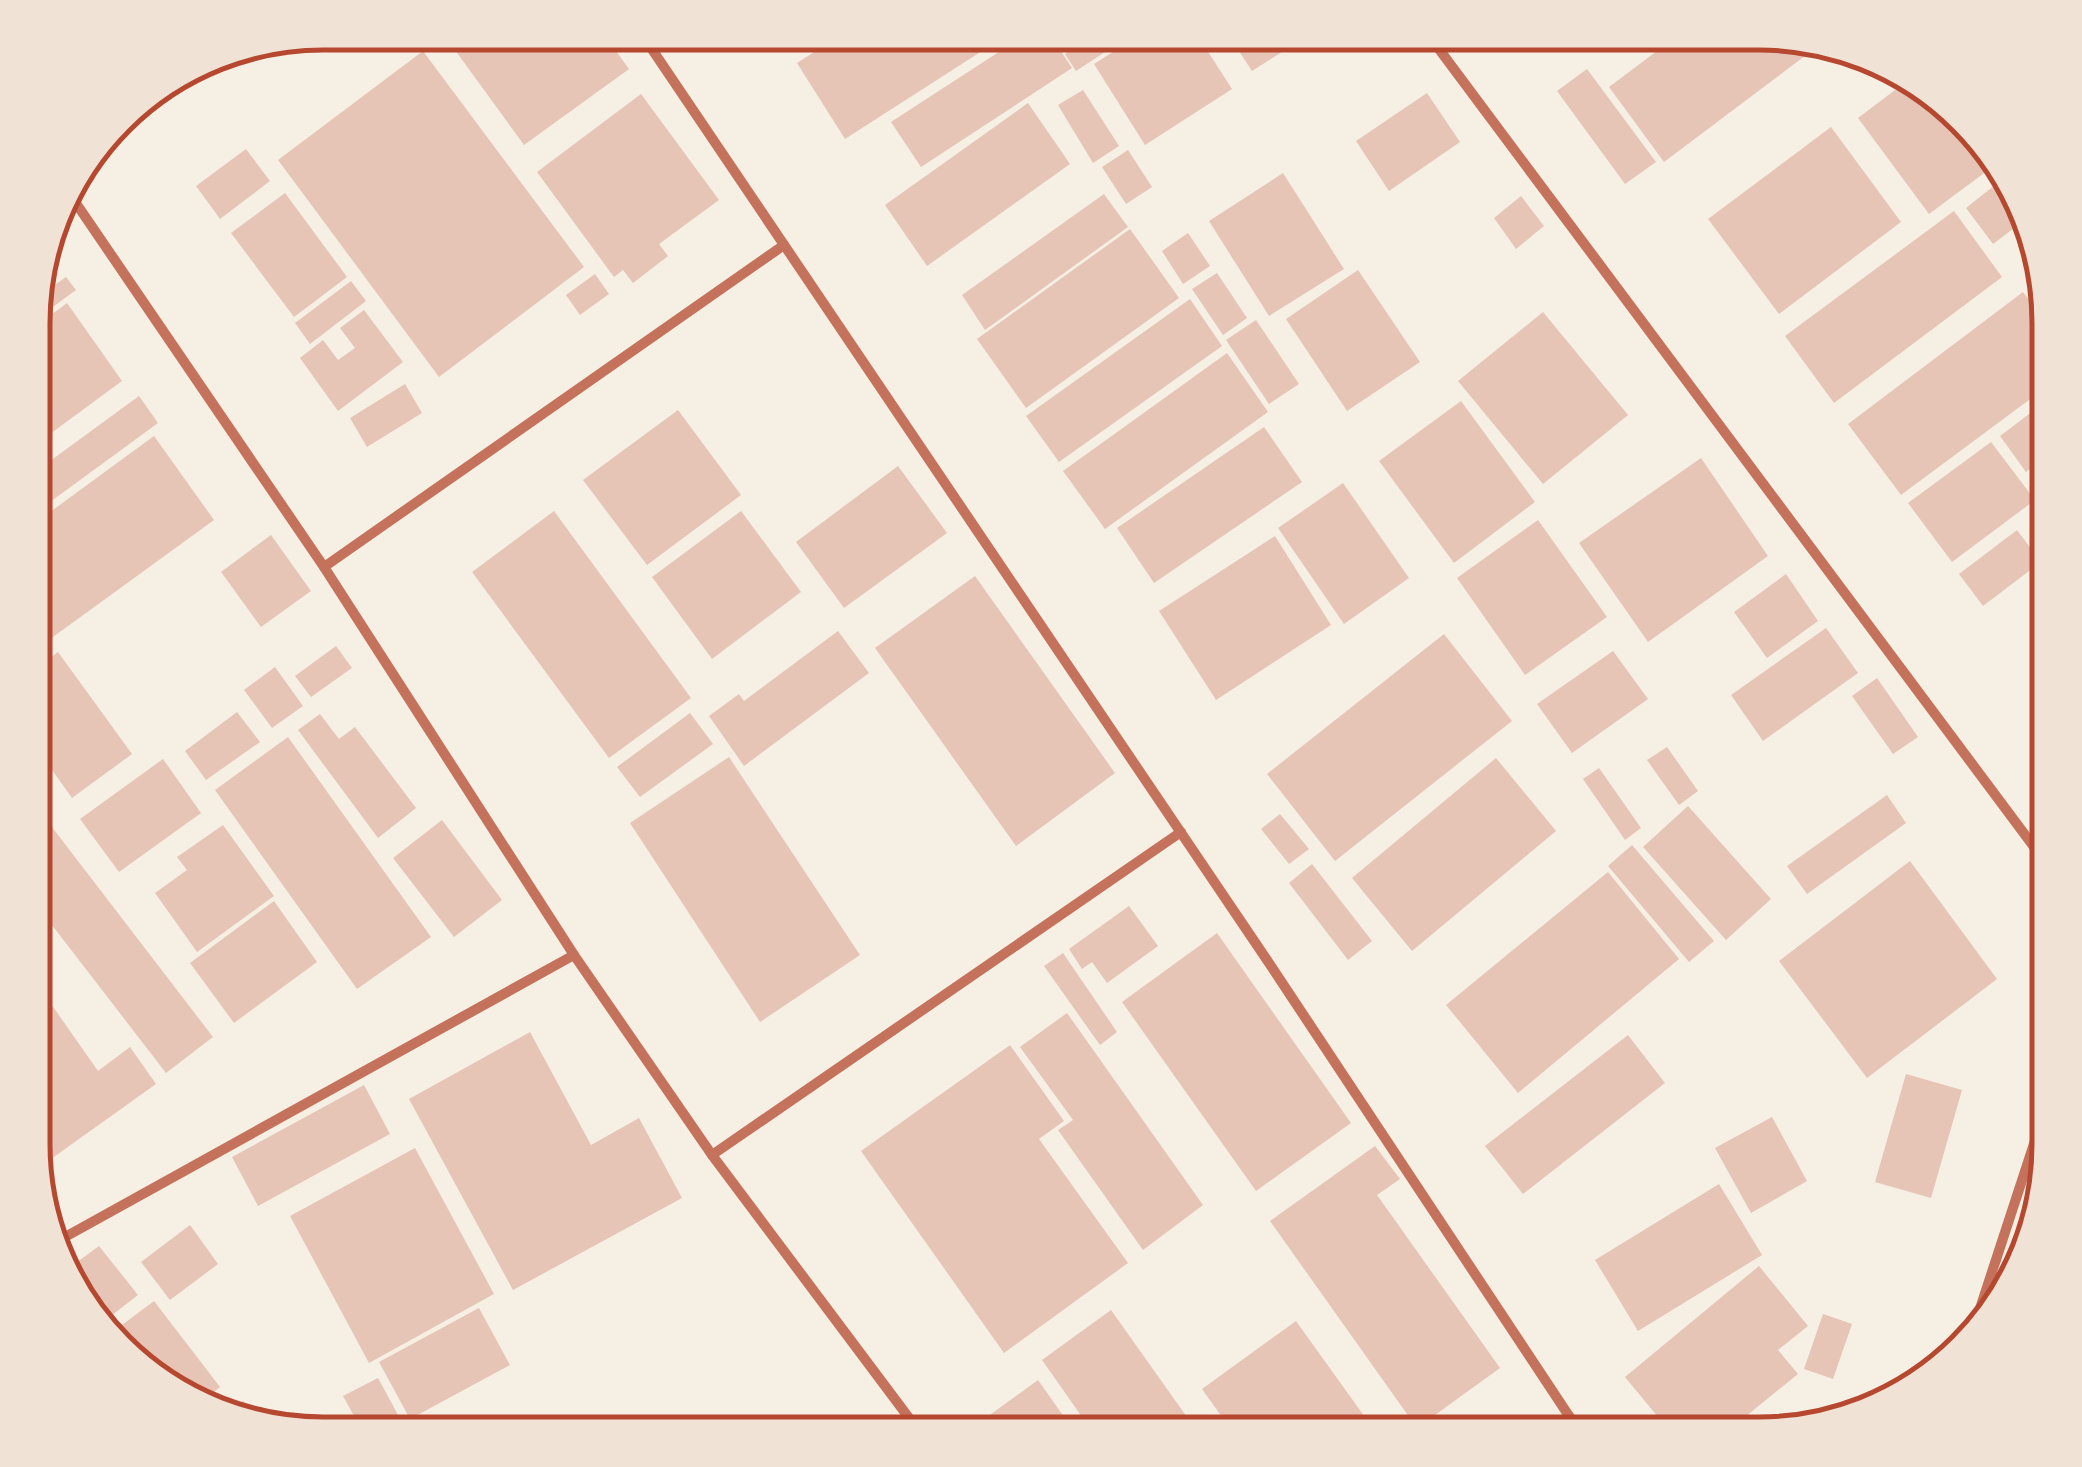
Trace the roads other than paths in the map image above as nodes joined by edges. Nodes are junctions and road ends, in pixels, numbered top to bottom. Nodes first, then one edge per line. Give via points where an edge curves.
1 (652, 51) edge
2 (1440, 51) edge
3 (77, 205) edge
4 (784, 245) junction
5 (324, 568) junction
6 (1181, 832) junction
7 (2031, 843) edge
8 (574, 954) junction
9 (2031, 1153) edge
10 (712, 1155) junction
11 (67, 1236) edge
12 (1983, 1298) edge
13 (908, 1416) edge
14 (1569, 1416) edge

1 - 4 street
2 - 7 street
3 - 5 street
4 - 5 street
4 - 6 street
5 - 8 street
6 - 10 street
6 - 14 street
8 - 10 street
8 - 11 street
9 - 12 street
10 - 13 street

